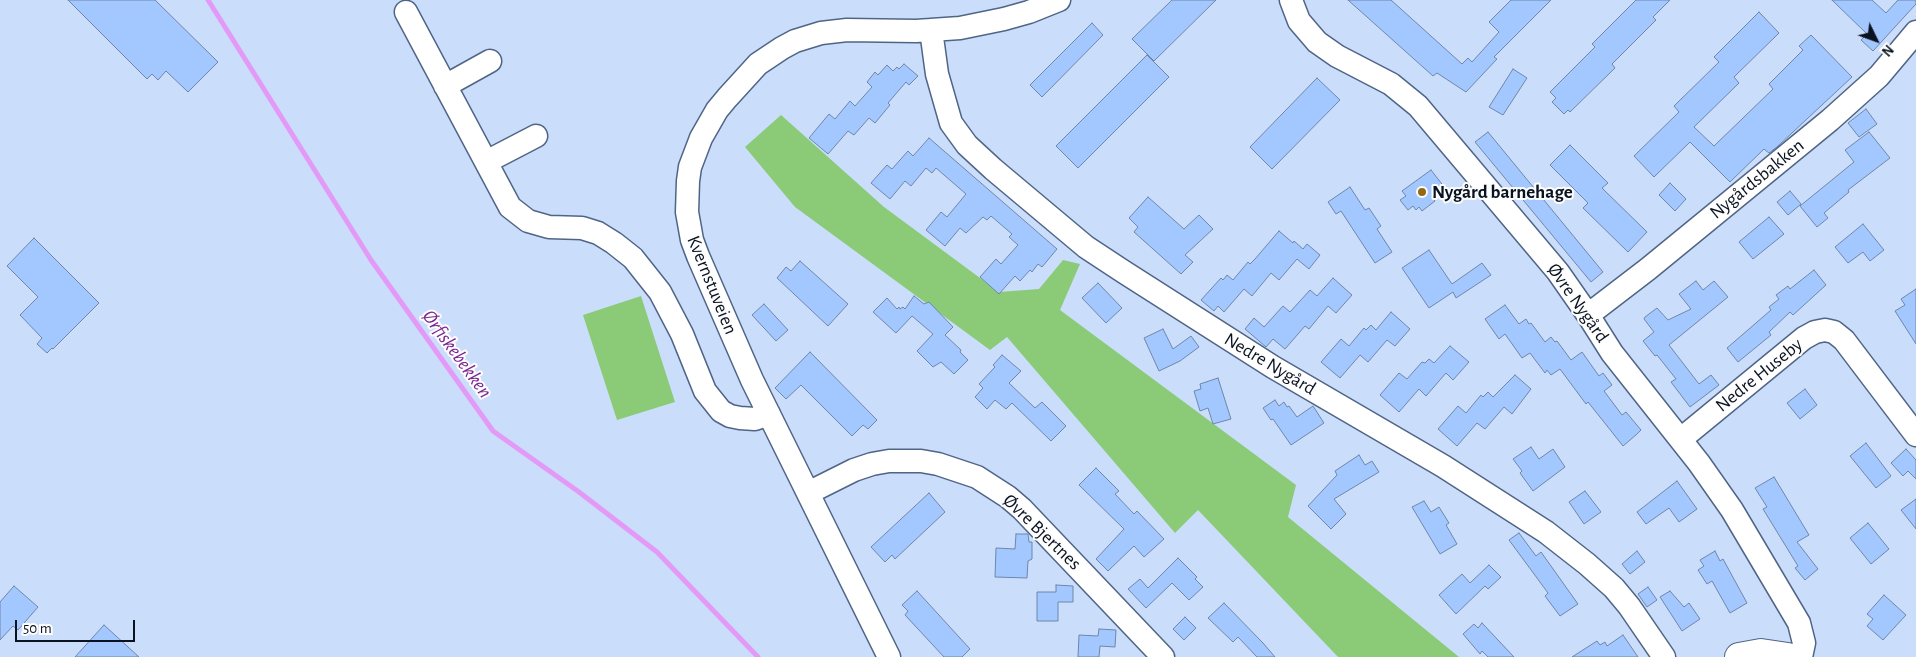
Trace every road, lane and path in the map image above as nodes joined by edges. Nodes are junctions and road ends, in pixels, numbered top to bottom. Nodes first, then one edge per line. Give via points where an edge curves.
1 (1059, 0) edge
2 (1292, 0) edge
3 (406, 12) dead end
4 (931, 30) junction
5 (1916, 32) edge
6 (490, 61) dead end
7 (445, 86) junction
8 (536, 136) dead end
9 (486, 162) junction
10 (1588, 315) junction
11 (769, 414) junction
12 (1916, 435) edge
13 (1681, 439) junction
14 (808, 493) junction
15 (889, 657) edge
16 (1163, 657) edge
17 (1664, 657) edge
18 (1739, 657) edge
19 (1788, 657) edge
20 (1801, 657) edge

1 - 4 street, Kvernstuveien via 986,23
2 - 10 street, Øvre Nygård via 1299,21 1317,42 1391,84 1418,106 1558,272
3 - 7 street
4 - 11 street, Kvernstuveien via 848,30 816,34 789,44 758,64 736,86 717,110 692,159 687,212 692,240
4 - 17 street, Nedre Nygård via 937,74 951,122 967,145 993,169 1082,244 1124,272 1273,367 1443,466 1546,532 1614,588
5 - 10 street, Nygårdsbakken via 1879,76 1836,114
6 - 7 street
7 - 9 street
8 - 9 street
9 - 11 street via 510,208 528,221 550,227 598,232 633,258 660,292 706,391 721,411 740,418
10 - 13 street, Øvre Nygård via 1612,353
11 - 14 street, Kvernstuveien
12 - 13 street, Nedre Huseby via 1844,340 1825,330 1804,338
13 - 20 street, Øvre Nygård via 1732,510 1796,618 1804,642
14 - 15 street, Kvernstuveien
14 - 16 street, Øvre Bjertnes via 854,470 889,461 938,464 977,477 1022,509
18 - 19 main road via 1761,653

